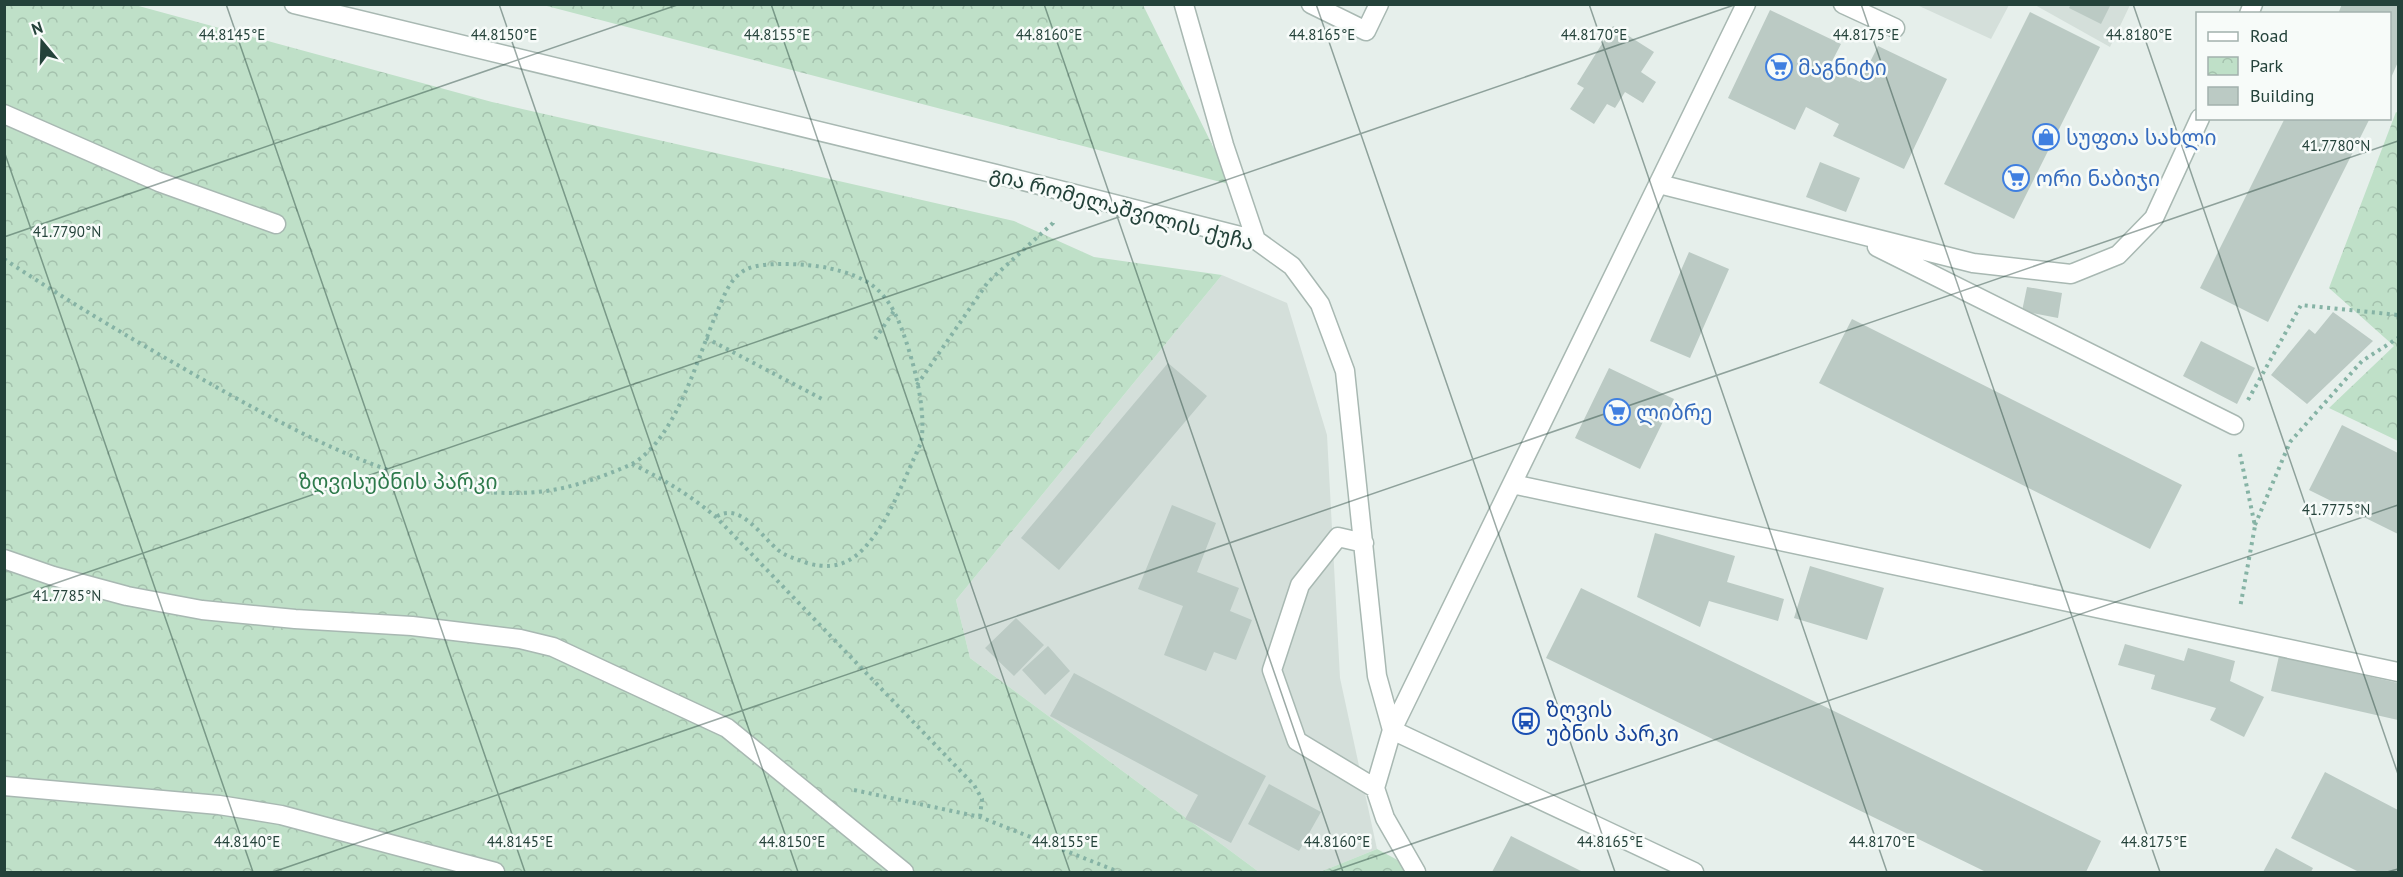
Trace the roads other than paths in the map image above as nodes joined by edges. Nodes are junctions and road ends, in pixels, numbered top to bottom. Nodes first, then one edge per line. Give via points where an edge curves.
1 (294, 4) edge
2 (1311, 4) edge
3 (1379, 4) edge
4 (1746, 4) edge
5 (1843, 4) edge
6 (1184, 5) edge
7 (1895, 28) dead end
8 (4, 114) edge
9 (2199, 120) edge
10 (1659, 184) junction
11 (276, 224) dead end
12 (1845, 231) junction
13 (1256, 240) junction
14 (2234, 425) road end
15 (1512, 484) junction
16 (1364, 543) junction
17 (4, 559) edge
18 (2398, 672) edge
19 (1392, 730) junction
20 (4, 786) edge
21 (1375, 788) junction
22 (495, 873) edge
23 (904, 873) edge
24 (1416, 873) edge
25 (1694, 873) edge

1 - 13 street, გია რომელაშვილის ქუჩა
2 - 3 street via 1366,31
4 - 10 street
5 - 7 street
6 - 13 street
8 - 11 street via 159,182
9 - 12 street via 2154,218 2118,255 2071,274 1973,263
10 - 12 street
10 - 15 street
12 - 14 street
13 - 16 street, გია რომელაშვილის ქუჩა via 1292,266 1320,304 1345,371
15 - 18 street
15 - 19 street
16 - 19 street, გია რომელაშვილის ქუჩა via 1377,676
16 - 21 street via 1338,537 1300,585 1272,670 1297,741
17 - 23 street via 127,596 202,610 412,626 520,639 553,647 727,728
19 - 21 street
19 - 25 street
20 - 22 street via 219,805 281,815
21 - 24 street via 1385,818

